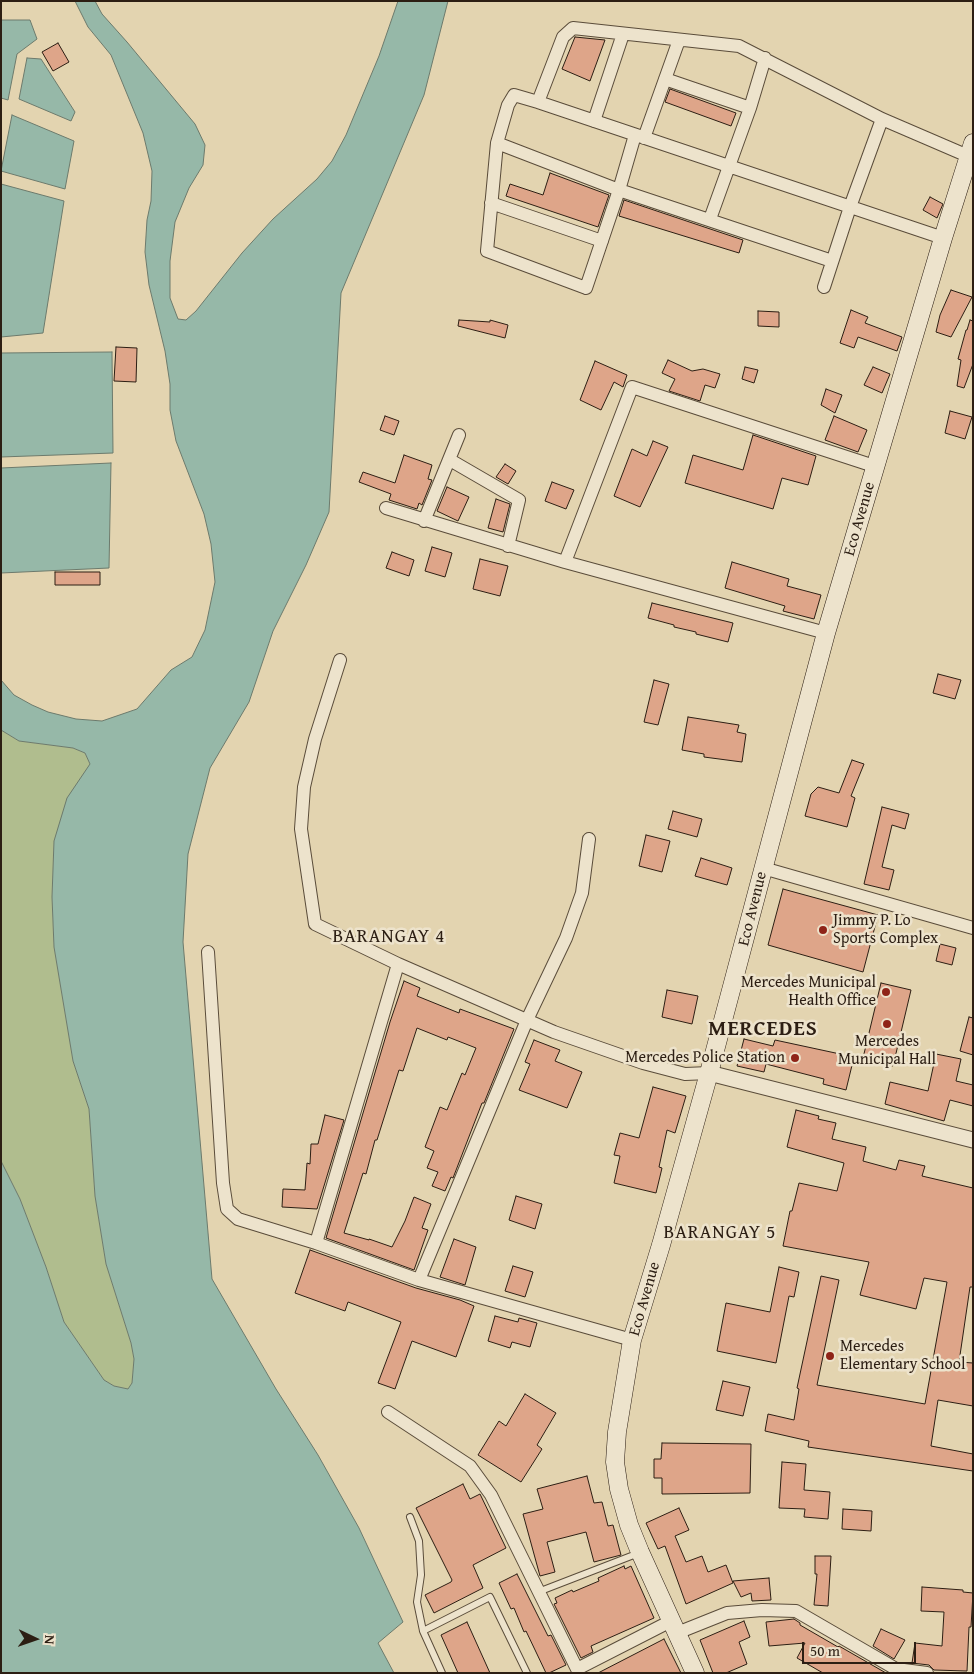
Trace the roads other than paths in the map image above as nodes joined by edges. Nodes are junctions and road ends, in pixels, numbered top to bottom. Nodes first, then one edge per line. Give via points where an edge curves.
1 (623, 34) junction
2 (679, 40) junction
3 (765, 58) junction
4 (665, 79) junction
5 (538, 102) junction
6 (750, 108) junction
7 (882, 119) junction
8 (594, 121) junction
9 (639, 136) junction
10 (497, 143) junction
11 (970, 150) edge
12 (729, 166) junction
13 (619, 190) junction
14 (491, 203) junction
15 (850, 207) junction
16 (710, 220) junction
17 (943, 238) junction
18 (602, 241) junction
19 (832, 261) junction
20 (824, 287) dead end
21 (460, 434) dead end
22 (450, 460) junction
23 (874, 466) junction
24 (386, 508) dead end
25 (424, 521) junction
26 (508, 546) junction
27 (566, 562) junction
28 (826, 633) junction
29 (340, 660) dead end
30 (589, 839) dead end
31 (763, 868) junction
32 (973, 928) edge
33 (208, 952) dead end
34 (398, 964) junction
35 (527, 1020) junction
36 (709, 1074) junction
37 (973, 1140) edge
38 (316, 1243) junction
39 (419, 1280) junction
40 (632, 1340) junction
41 (388, 1412) dead end
42 (410, 1516) dead end
43 (640, 1552) junction
44 (538, 1592) junction
45 (674, 1627) junction
46 (423, 1631) junction
47 (574, 1671) edge
48 (442, 1673) edge
49 (527, 1673) edge
50 (695, 1673) edge
51 (927, 1673) edge

1 - 2 street
1 - 5 street via 573,28 563,37
1 - 8 street
2 - 3 street via 739,46
2 - 4 street
3 - 6 street
3 - 7 street
4 - 6 street
4 - 9 street
5 - 8 street
5 - 10 street via 514,94
6 - 12 street
7 - 11 street
7 - 15 street
8 - 9 street
9 - 12 street
9 - 13 street
10 - 13 street
10 - 14 street
11 - 17 main road, Eco Avenue
12 - 15 street
12 - 16 street
13 - 16 street
13 - 18 street
14 - 18 street
14 - 18 street via 487,251 586,288
15 - 17 street
15 - 19 street
16 - 19 street
17 - 23 main road, Eco Avenue
19 - 20 street
21 - 22 street
22 - 25 street
22 - 26 street via 519,500
23 - 27 street via 632,387
23 - 28 main road, Eco Avenue
24 - 25 street
25 - 26 street
26 - 27 street
27 - 28 street
28 - 31 main road, Eco Avenue
29 - 34 street via 315,739 304,787 301,829 310,899 315,924
30 - 35 street via 582,893 576,911
31 - 32 street
31 - 36 main road, Eco Avenue
33 - 38 street via 223,1183 228,1209 238,1219
34 - 35 street
34 - 38 street
35 - 36 street via 643,1063 685,1074
35 - 39 street
36 - 37 street
36 - 40 main road, Eco Avenue
38 - 39 street
39 - 40 street
40 - 43 main road, Eco Avenue via 615,1462 629,1525
41 - 44 street via 470,1466 491,1496
42 - 46 lane via 419,1541 421,1576 417,1602
43 - 44 lane
43 - 45 main road, Eco Avenue
44 - 47 street
45 - 47 street
45 - 50 main road, Eco Avenue
45 - 51 street via 727,1613 796,1611 896,1669
46 - 48 lane
46 - 49 lane via 490,1597

